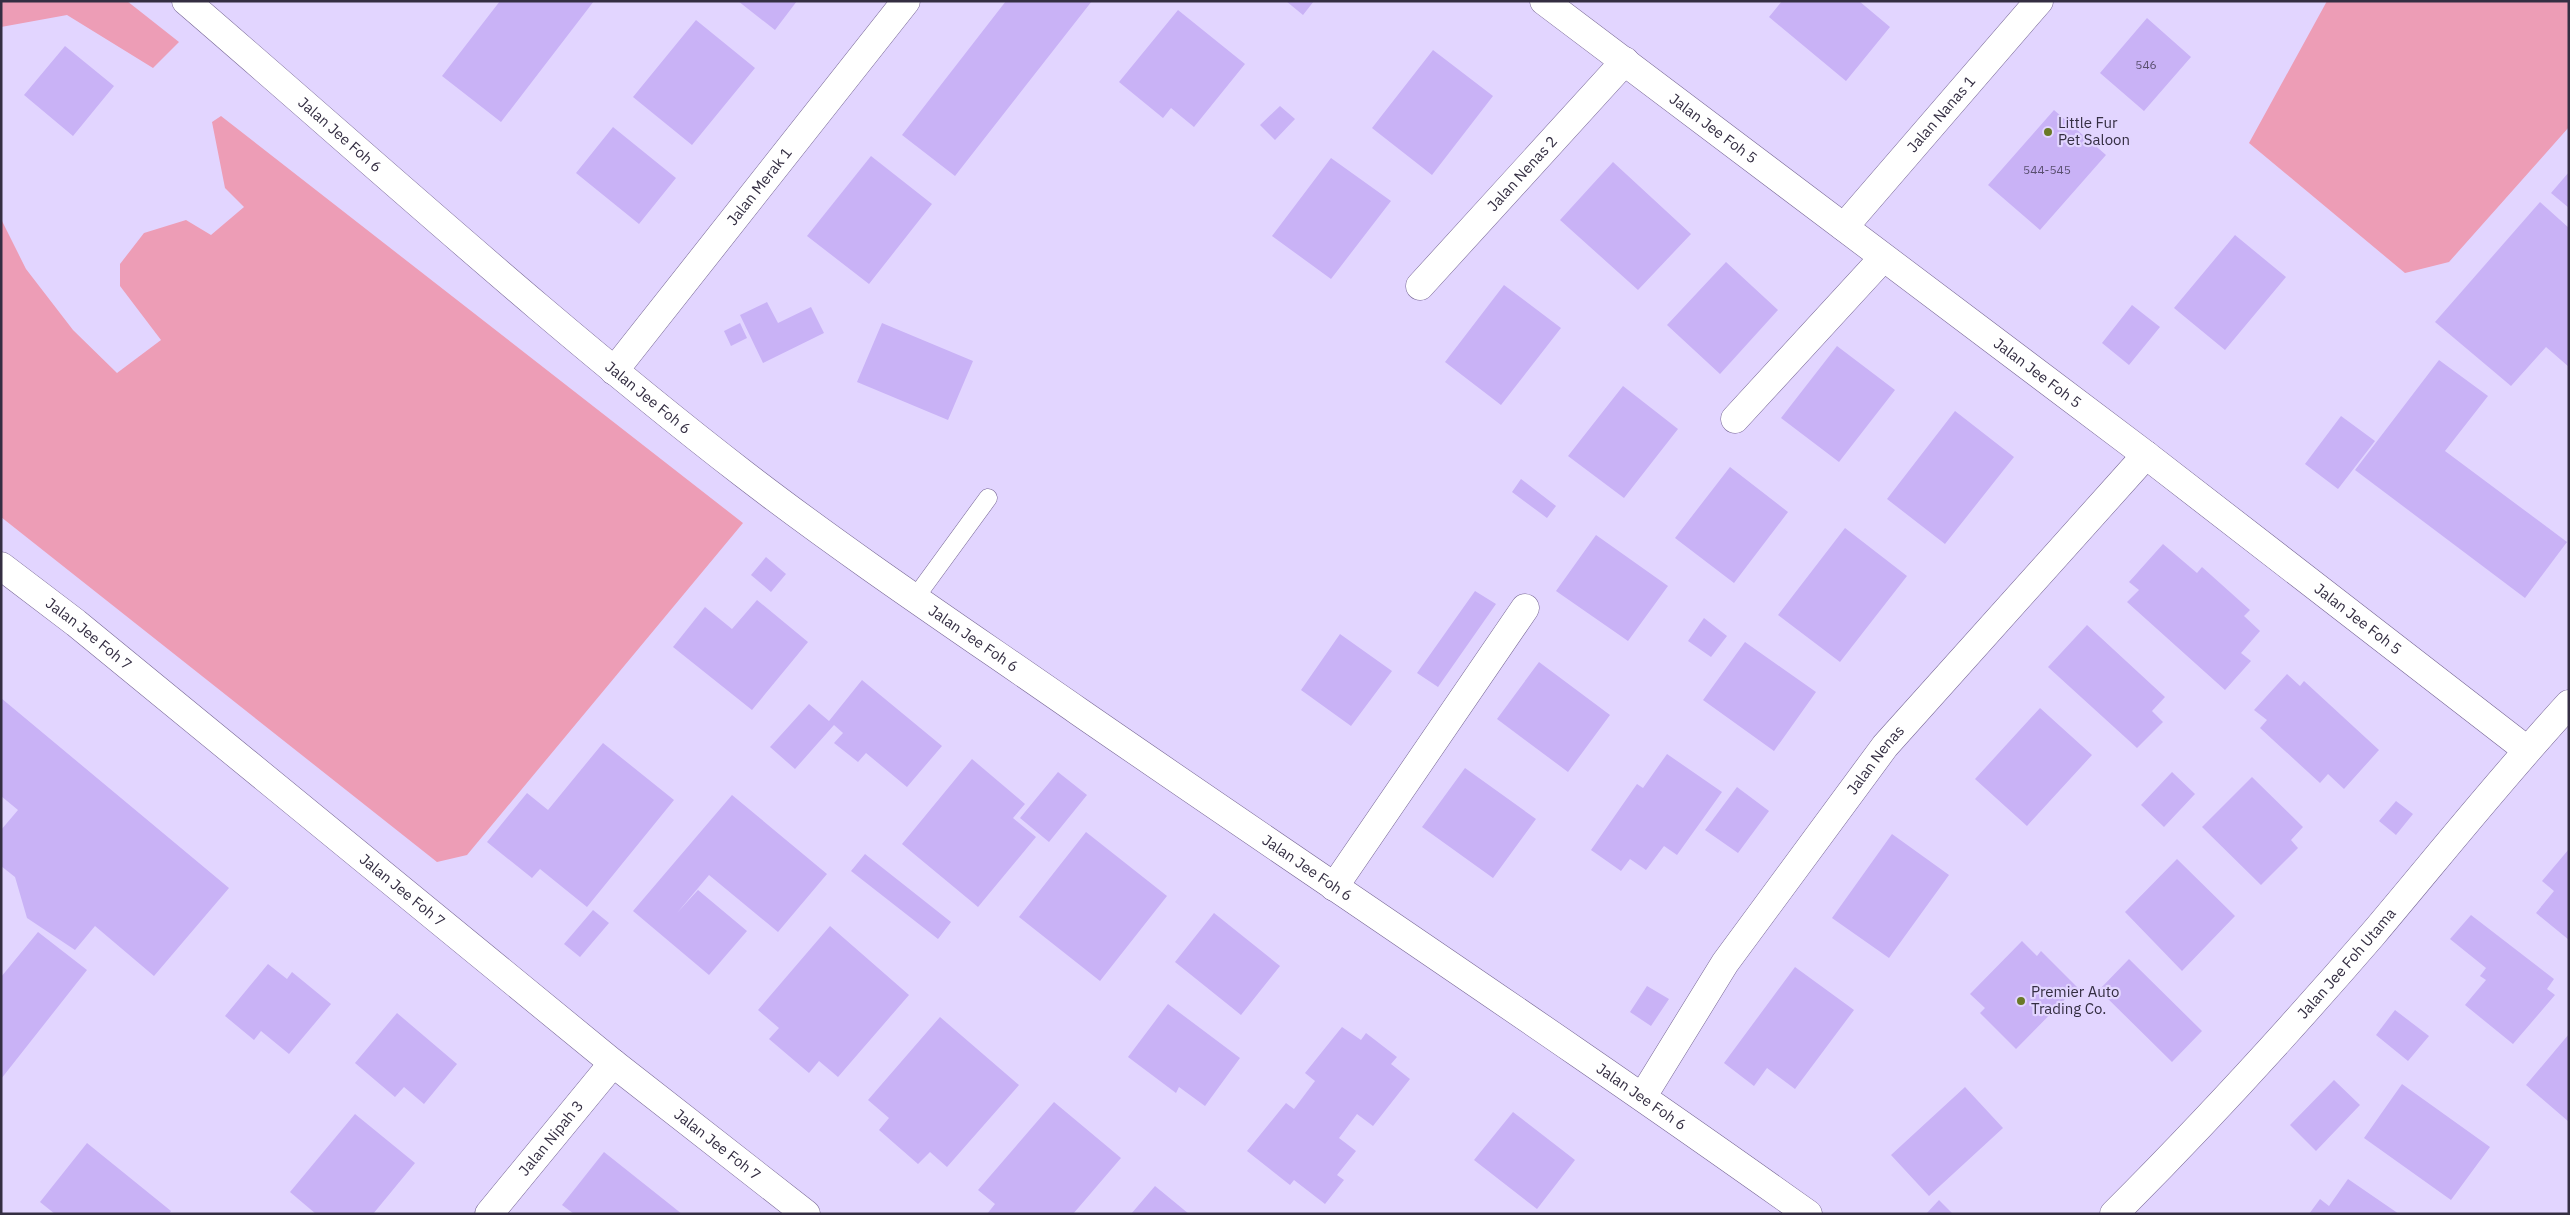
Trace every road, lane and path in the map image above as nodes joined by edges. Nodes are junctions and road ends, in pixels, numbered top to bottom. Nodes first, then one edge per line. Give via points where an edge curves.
1 (186, 1) edge
2 (906, 1) edge
3 (1544, 1) edge
4 (2039, 1) edge
5 (1625, 61) junction
6 (1844, 228) junction
7 (1883, 258) junction
8 (1420, 286) dead end
9 (614, 371) junction
10 (1735, 419) dead end
11 (2146, 455) junction
12 (988, 498) dead end
13 (1, 566) edge
14 (915, 598) junction
15 (1525, 608) dead end
16 (2569, 704) edge
17 (2527, 750) junction
18 (1334, 888) junction
19 (613, 1063) junction
20 (1643, 1096) junction
21 (2127, 1209) edge
22 (489, 1214) edge
23 (806, 1214) edge
24 (1808, 1214) edge

1 - 9 street, Jalan Jee Foh 6
2 - 9 street, Jalan Merak 1
3 - 5 street, Jalan Jee Foh 5
4 - 6 street, Jalan Nanas 1
5 - 6 street, Jalan Jee Foh 5
5 - 8 street, Jalan Nenas 2
6 - 7 street, Jalan Jee Foh 5
7 - 10 street
7 - 11 street, Jalan Jee Foh 5
9 - 14 street, Jalan Jee Foh 6 via 847,551
11 - 17 street, Jalan Jee Foh 5
11 - 20 street, Jalan Nenas via 1884,746 1725,963
12 - 14 lane
13 - 19 street, Jalan Jee Foh 7 via 76,623
14 - 18 street, Jalan Jee Foh 6
15 - 18 street
16 - 17 street, Jalan Jee Foh Utama
17 - 21 street, Jalan Jee Foh Utama via 2372,934
18 - 20 street, Jalan Jee Foh 6
19 - 22 street, Jalan Nipah 3
19 - 23 street, Jalan Jee Foh 7
20 - 24 street, Jalan Jee Foh 6

